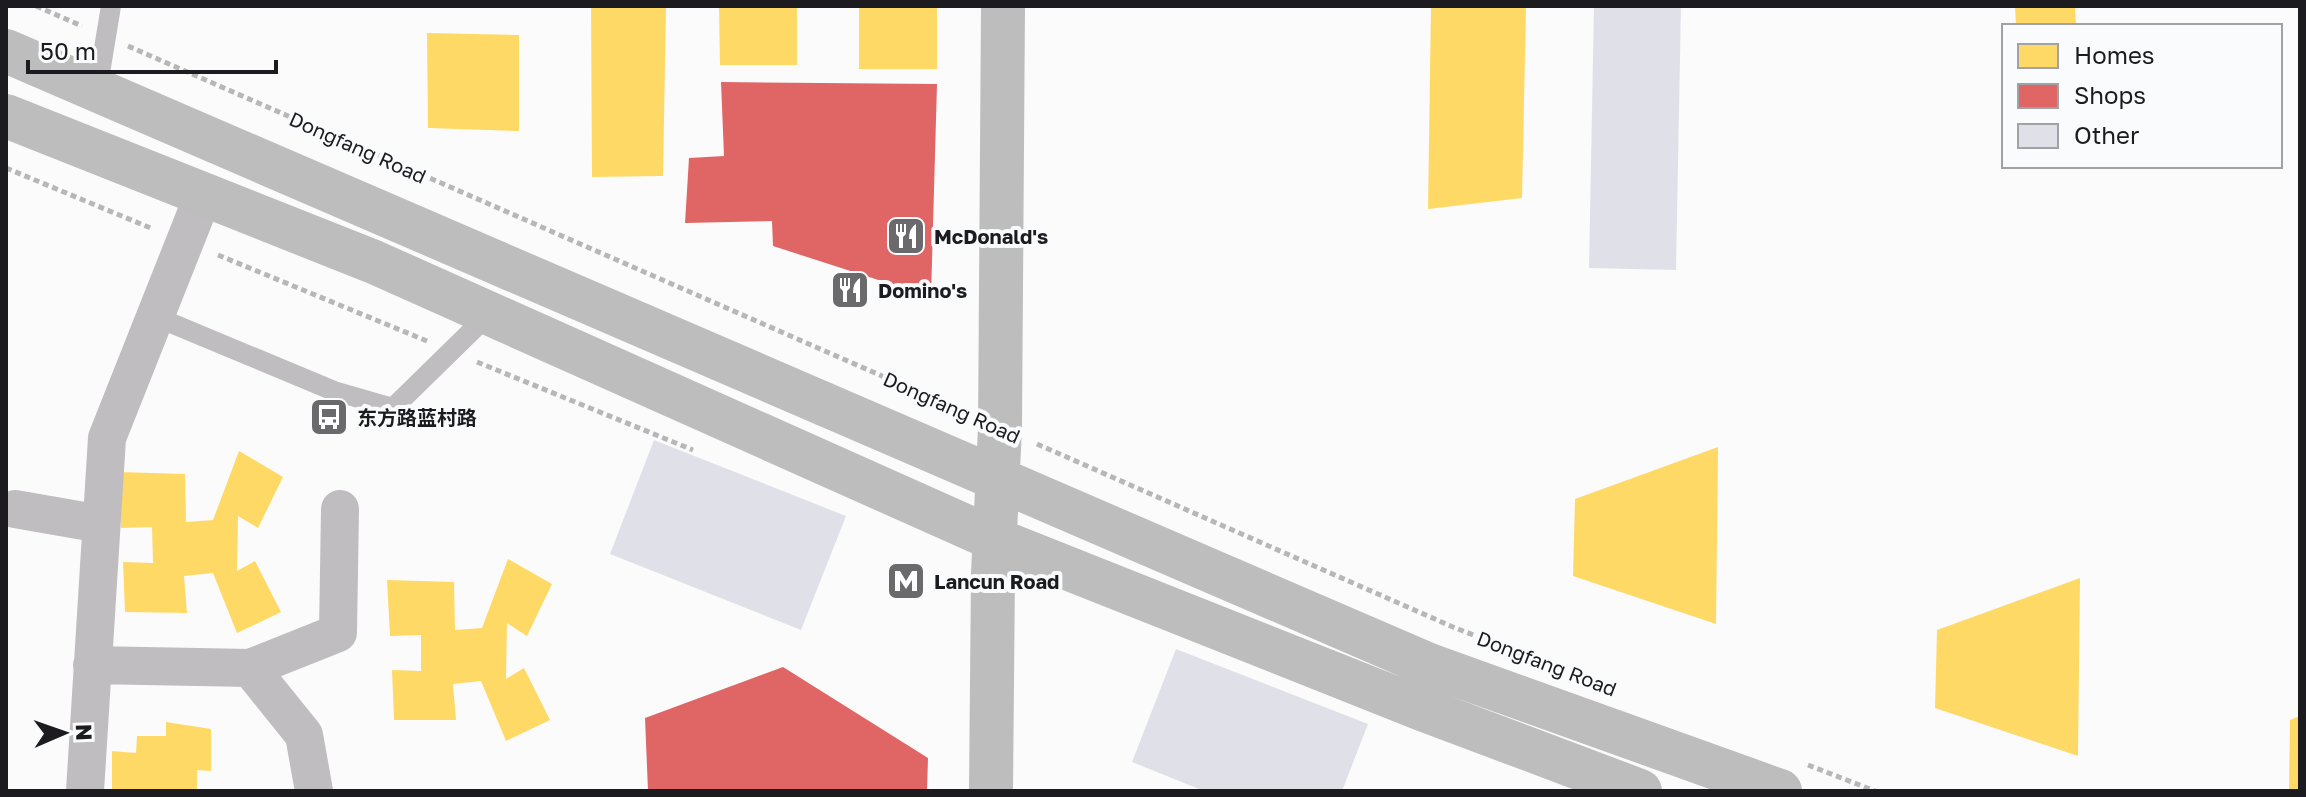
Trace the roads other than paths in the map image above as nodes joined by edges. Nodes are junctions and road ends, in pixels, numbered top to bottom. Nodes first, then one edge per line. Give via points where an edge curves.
1 (111, 6) edge
2 (1003, 6) edge
3 (6, 51) edge
4 (97, 91) junction
5 (6, 116) edge
6 (203, 196) junction
7 (488, 315) junction
8 (154, 316) junction
9 (997, 480) junction
10 (15, 509) dead end
11 (340, 509) dead end
12 (101, 524) junction
13 (994, 539) junction
14 (92, 665) junction
15 (250, 668) junction
16 (1791, 777) edge
17 (85, 791) edge
18 (314, 791) edge
19 (991, 791) edge
20 (1640, 791) edge

1 - 4 lane
2 - 9 main road
3 - 4 main road, Dongfang Road
4 - 9 main road, Dongfang Road
5 - 6 main road
6 - 7 main road via 374,262
6 - 8 street
7 - 8 lane via 393,408 334,391
7 - 13 main road
8 - 12 street via 107,438
9 - 13 main road
9 - 16 main road, Dongfang Road via 1429,665
10 - 12 street
11 - 15 street via 338,633
12 - 14 street
13 - 19 main road
13 - 20 main road
14 - 15 street
14 - 17 street
15 - 18 street via 304,735

